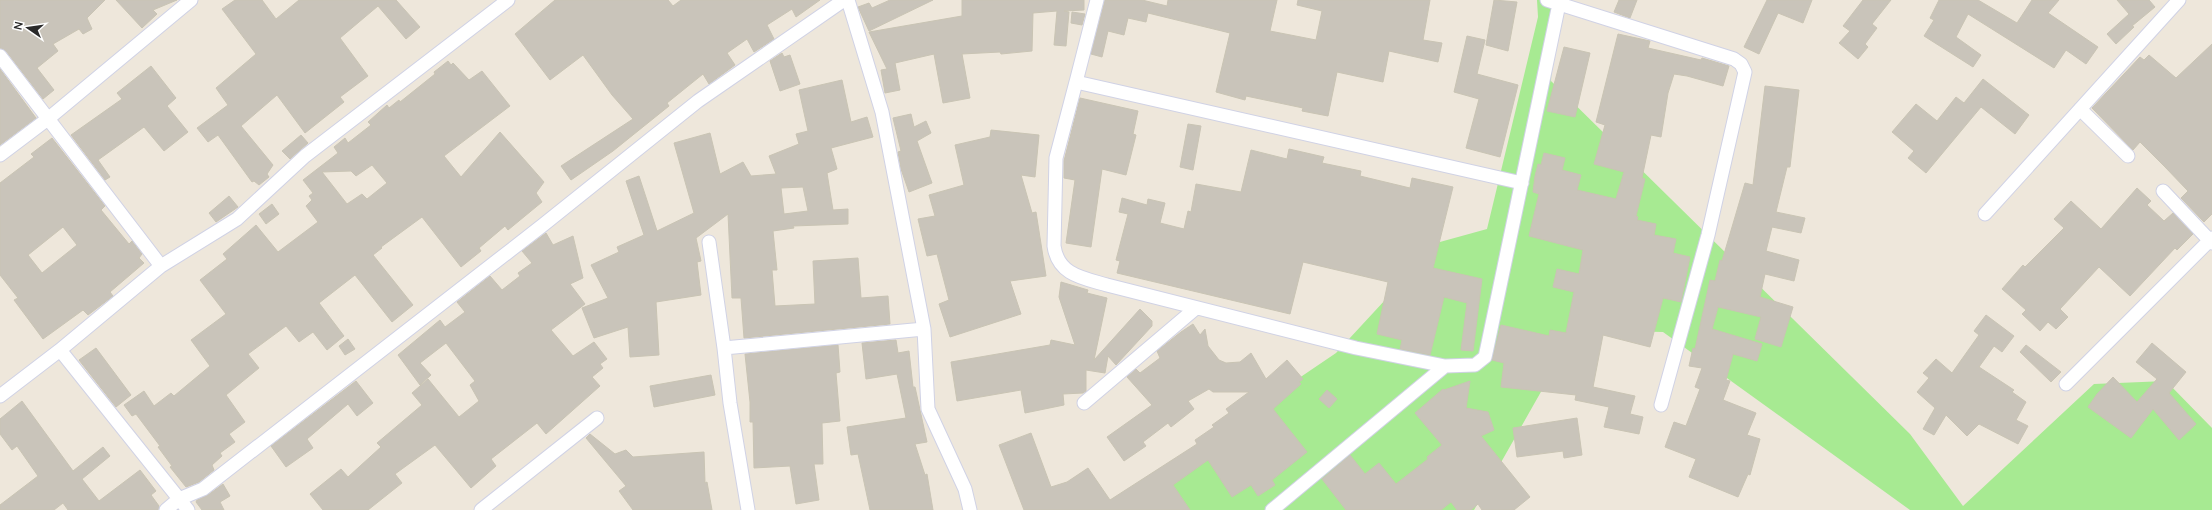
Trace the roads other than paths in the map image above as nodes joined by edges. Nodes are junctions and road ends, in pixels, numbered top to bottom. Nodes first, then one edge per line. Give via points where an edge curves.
1 (191, 0) edge
2 (508, 0) edge
3 (844, 0) edge
4 (848, 0) edge
5 (1097, 0) edge
6 (2178, 0) edge
7 (1553, 2) edge
8 (0, 56) edge
9 (1076, 82) junction
10 (2080, 109) junction
11 (49, 118) junction
12 (0, 155) edge
13 (2128, 156) dead end
14 (1522, 183) junction
15 (2162, 191) dead end
16 (1985, 214) dead end
17 (2211, 241) edge
18 (709, 242) dead end
19 (161, 266) junction
20 (1196, 308) junction
21 (924, 329) junction
22 (724, 348) junction
23 (60, 350) junction
24 (1445, 366) junction
25 (2066, 384) dead end
26 (0, 396) edge
27 (1084, 403) dead end
28 (1661, 405) dead end
29 (597, 418) dead end
30 (179, 500) junction
31 (166, 510) edge
32 (188, 510) edge
33 (481, 510) edge
34 (748, 510) edge
35 (970, 510) edge
36 (1272, 510) edge

1 - 11 street
2 - 19 street via 306,156 237,219
3 - 30 street via 698,101 210,484
4 - 21 street via 882,112
5 - 9 street
6 - 10 street
7 - 14 street
7 - 28 street via 1734,59 1741,64 1745,72 1708,235
8 - 11 street
9 - 14 street
9 - 20 street via 1056,158 1055,257 1066,269 1082,278
10 - 13 street
10 - 16 street
11 - 12 street
11 - 19 street
14 - 24 street via 1484,357 1475,365
15 - 17 street
17 - 25 street
18 - 22 street
19 - 23 street
20 - 24 street via 1356,348
20 - 27 street
21 - 22 street
21 - 35 street via 928,409 965,489
22 - 34 street via 730,403
23 - 26 street
23 - 30 street
24 - 36 street
29 - 33 street
30 - 31 street
30 - 32 street

